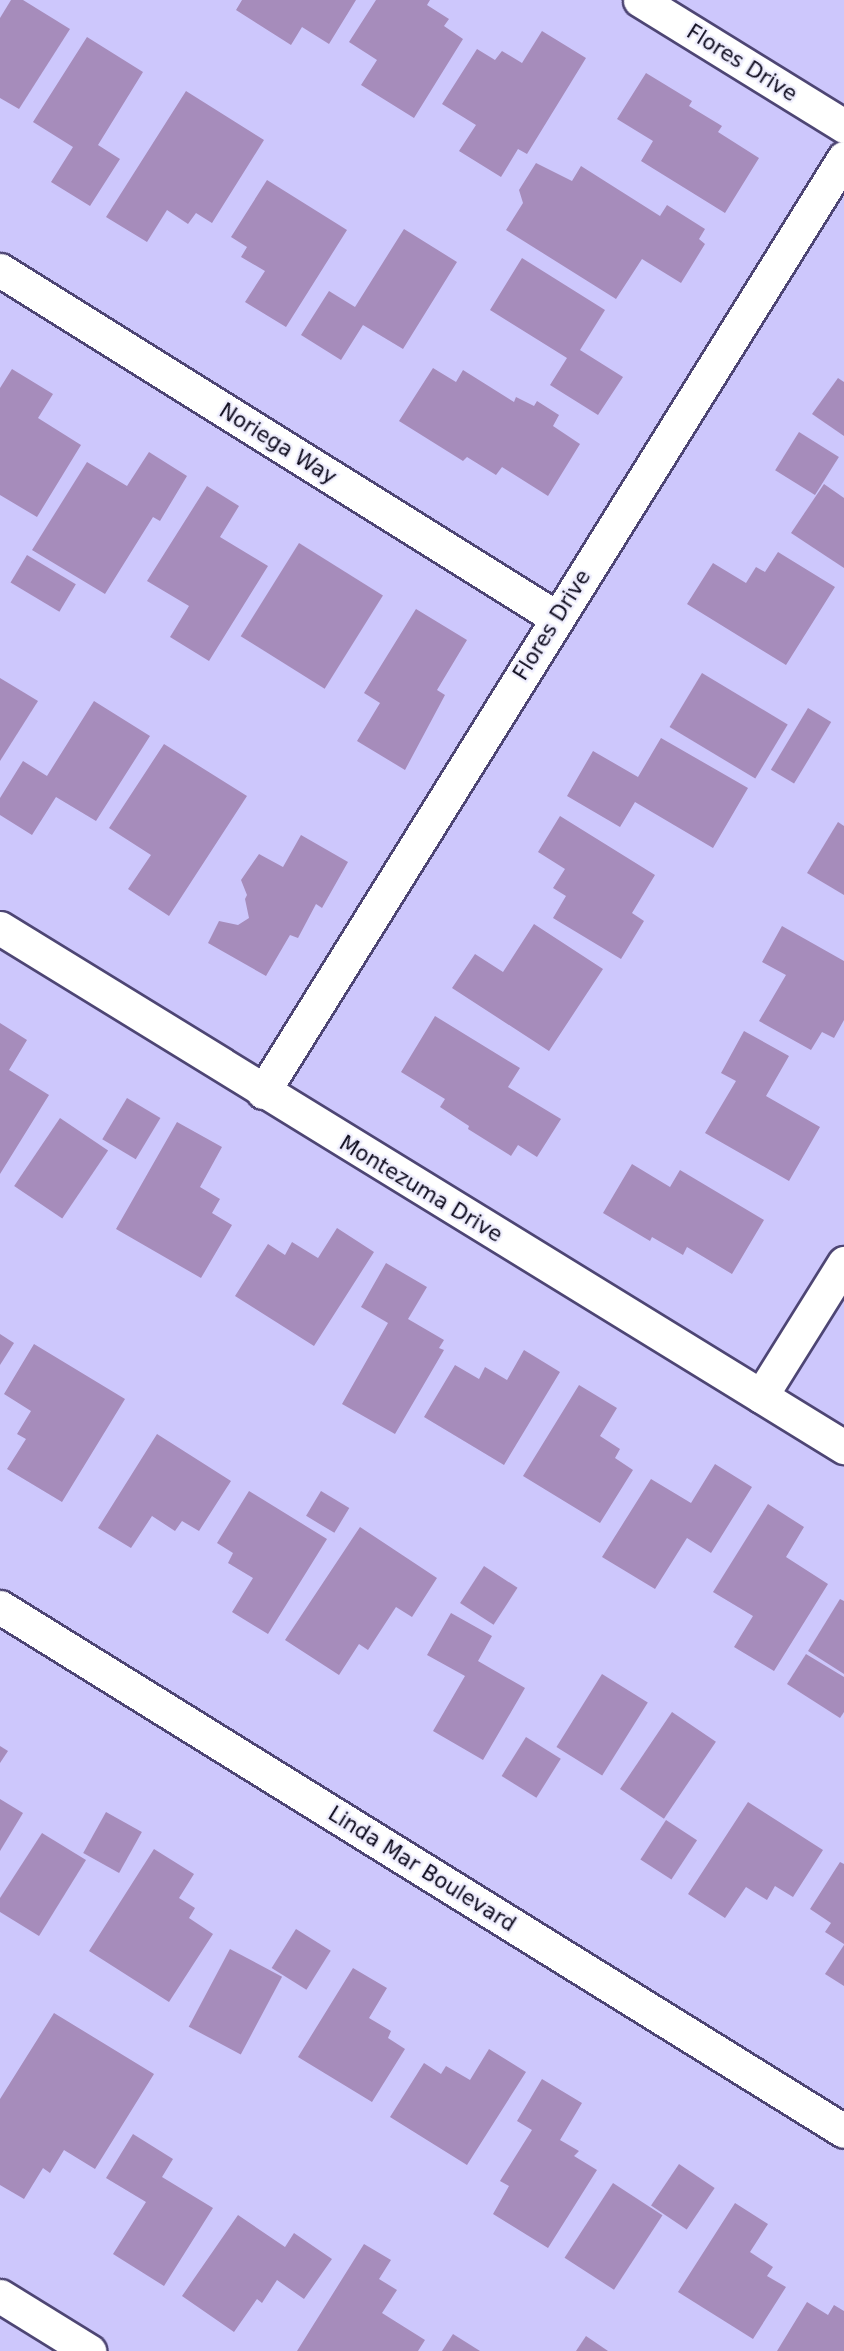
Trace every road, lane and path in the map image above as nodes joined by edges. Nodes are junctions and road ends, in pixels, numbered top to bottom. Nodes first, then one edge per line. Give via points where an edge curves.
1 (640, 0) edge
2 (844, 126) edge
3 (844, 158) edge
4 (0, 270) edge
5 (557, 618) junction
6 (0, 928) edge
7 (263, 1092) junction
8 (844, 1263) edge
9 (761, 1396) junction
10 (844, 1447) edge
11 (0, 1607) edge
12 (844, 2131) edge
13 (0, 2296) edge
14 (89, 2351) edge

1 - 2 street, Flores Drive
3 - 5 street, Flores Drive
4 - 5 street, Noriega Way
5 - 7 street, Flores Drive
6 - 7 street, Montezuma Drive
7 - 9 street, Montezuma Drive
8 - 9 street
9 - 10 street, Montezuma Drive
11 - 12 street, Linda Mar Boulevard
13 - 14 street

